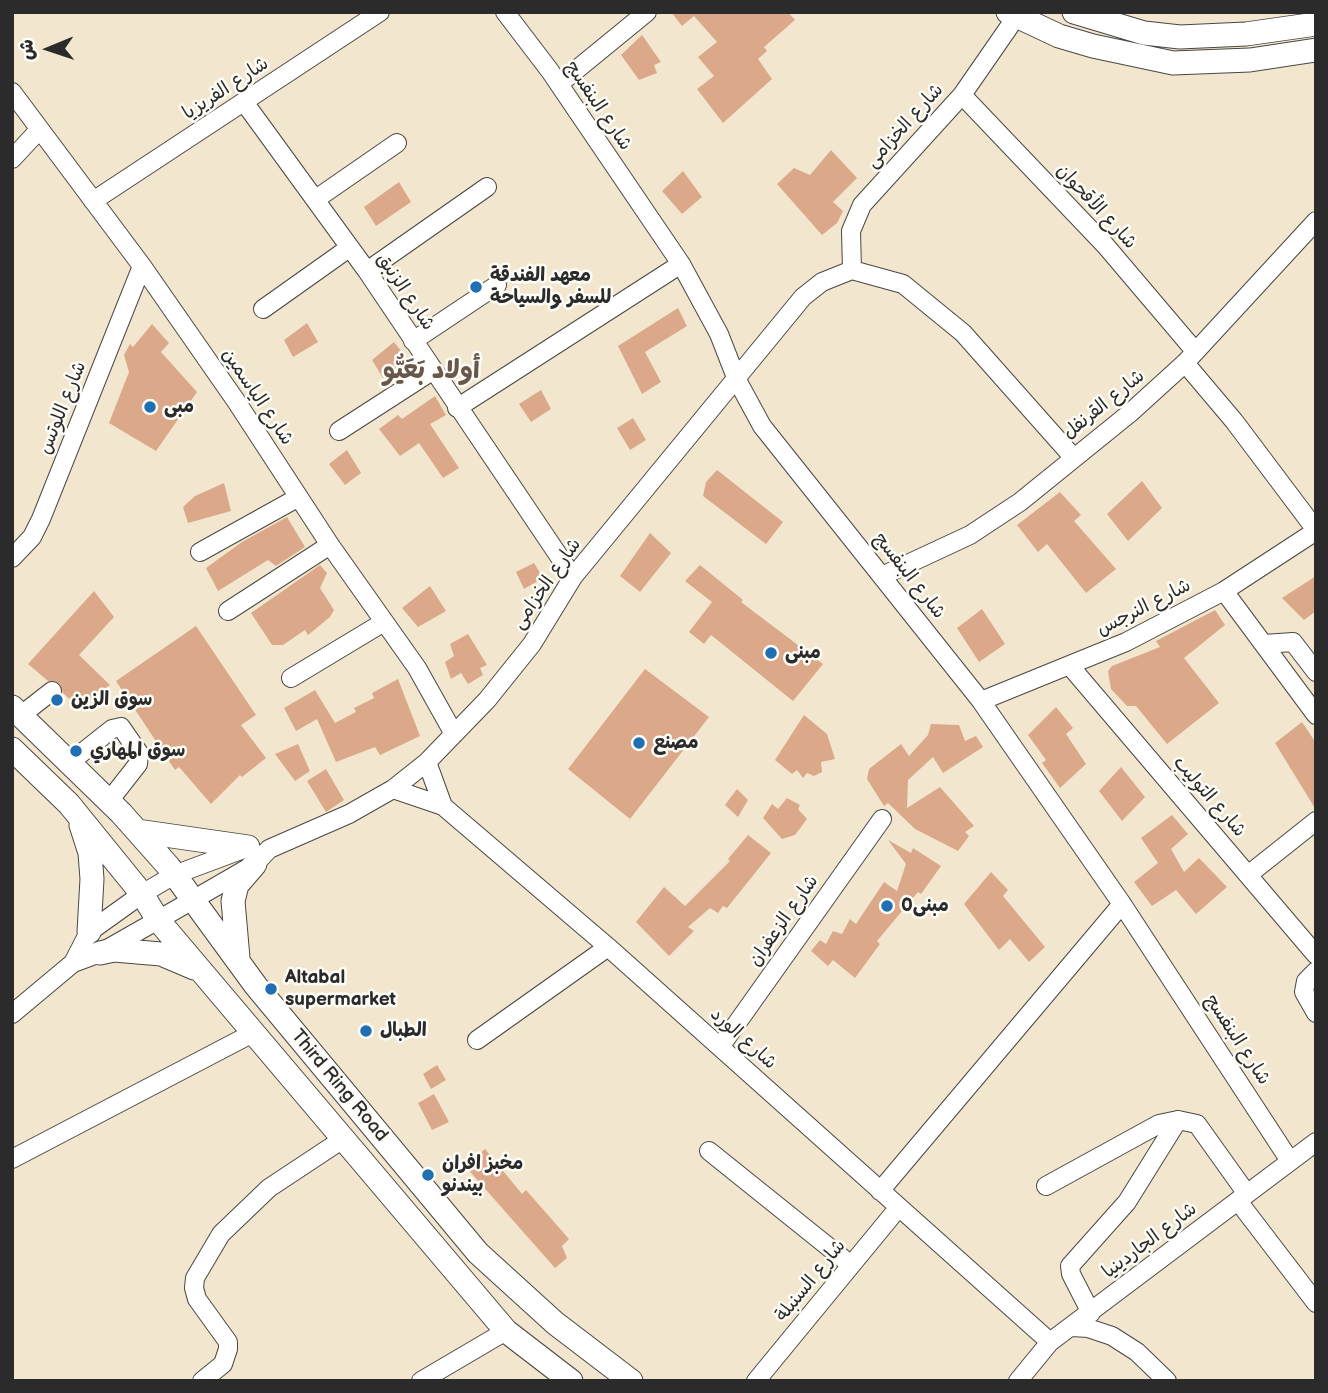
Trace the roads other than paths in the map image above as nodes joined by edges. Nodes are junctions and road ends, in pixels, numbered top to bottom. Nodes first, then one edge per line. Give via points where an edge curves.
1 (380, 12) edge
2 (505, 12) edge
3 (648, 12) edge
4 (1074, 12) edge
5 (1012, 14) edge
6 (1316, 24) edge
7 (1316, 50) edge
8 (559, 84) junction
9 (12, 92) edge
10 (962, 95) junction
11 (244, 102) junction
12 (39, 130) junction
13 (397, 143) dead end
14 (12, 159) edge
15 (487, 187) dead end
16 (316, 199) junction
17 (93, 201) junction
18 (1316, 221) edge
19 (349, 248) junction
20 (681, 264) junction
21 (142, 267) junction
22 (852, 270) junction
23 (367, 271) junction
24 (497, 285) dead end
25 (263, 309) dead end
26 (413, 341) junction
27 (1190, 357) junction
28 (432, 371) junction
29 (737, 380) junction
30 (457, 408) junction
31 (339, 431) dead end
32 (1073, 457) junction
33 (299, 498) junction
34 (1316, 531) edge
35 (330, 545) junction
36 (200, 552) dead end
37 (12, 558) edge
38 (882, 576) junction
39 (573, 577) junction
40 (1224, 591) junction
41 (228, 611) dead end
42 (384, 622) junction
43 (1264, 644) junction
44 (1070, 666) junction
45 (1316, 672) edge
46 (291, 678) dead end
47 (52, 691) dead end
48 (981, 701) junction
49 (16, 712) edge
50 (1316, 715) edge
51 (454, 734) junction
52 (12, 749) edge
53 (427, 762) junction
54 (69, 763) junction
55 (393, 789) junction
56 (109, 801) junction
57 (69, 804) junction
58 (443, 806) junction
59 (882, 819) dead end
60 (1316, 822) edge
61 (137, 831) junction
62 (257, 853) junction
63 (174, 875) junction
64 (1248, 875) junction
65 (142, 894) junction
66 (192, 900) junction
67 (1122, 904) junction
68 (158, 920) junction
69 (89, 932) junction
70 (608, 947) junction
71 (100, 953) junction
72 (1316, 955) edge
73 (238, 961) junction
74 (73, 963) junction
75 (1316, 971) edge
76 (207, 978) junction
77 (1316, 1013) edge
78 (12, 1014) edge
79 (253, 1033) junction
80 (477, 1040) dead end
81 (720, 1047) junction
82 (1178, 1120) junction
83 (343, 1139) junction
84 (1316, 1142) edge
85 (709, 1151) dead end
86 (12, 1159) edge
87 (1290, 1161) junction
88 (1046, 1186) dead end
89 (880, 1191) junction
90 (1243, 1197) junction
91 (899, 1207) junction
92 (851, 1265) junction
93 (1316, 1303) edge
94 (1091, 1313) junction
95 (1072, 1327) junction
96 (506, 1331) junction
97 (1050, 1342) junction
98 (202, 1381) edge
99 (421, 1381) edge
100 (570, 1381) edge
101 (631, 1381) edge
102 (756, 1381) edge
103 (1018, 1381) edge
104 (1167, 1381) edge

1 - 11 street, شارع الفريزيا
2 - 8 street, شارع البنفسج
3 - 8 street
4 - 6 main road via 1144,33 1180,37
5 - 7 main road via 1093,46 1173,63 1215,64
5 - 10 street, شارع الخزامى
8 - 20 street, شارع البنفسج
9 - 12 street, شارع الياسمين
10 - 22 street, شارع الخزامى via 862,205 851,232
10 - 27 street, شارع الأقحوان via 1105,245
11 - 16 street, شارع الزنبق
11 - 17 street, شارع الفريزيا
12 - 14 street
12 - 17 street, شارع الياسمين
13 - 16 street
15 - 23 street
16 - 19 street, شارع الزنبق
17 - 21 street, شارع الياسمين
18 - 27 street, شارع القرنفل
19 - 23 street, شارع الزنبق
19 - 25 street
20 - 29 street, شارع البنفسج via 719,334
20 - 30 street
21 - 33 street, شارع الياسمين
21 - 37 street, شارع اللوتس via 41,519 32,537
22 - 29 street, شارع الخزامى via 822,282 803,297
22 - 32 street via 883,276 920,296 963,333
23 - 26 street, شارع الزنبق
24 - 26 street
26 - 28 street, شارع الزنبق
27 - 32 street, شارع القرنفل via 1130,413
27 - 34 street, شارع الأقحوان
28 - 30 street, شارع الزنبق
28 - 31 street
29 - 38 street, شارع البنفسج via 762,426
29 - 39 street, شارع الخزامى
30 - 39 street, شارع الزنبق
32 - 38 street, شارع القرنفل via 1020,502 970,535
33 - 35 street, شارع الياسمين
33 - 36 street
34 - 40 street, شارع النرجس
35 - 41 street
35 - 42 street, شارع الياسمين
38 - 48 street, شارع البنفسج
39 - 51 street, شارع الخزامى via 531,644
40 - 43 street
40 - 44 street, شارع النرجس
42 - 46 street
42 - 51 street, شارع الياسمين
43 - 45 street via 1293,642
43 - 50 street
44 - 48 street, شارع النرجس
44 - 64 street, شارع التوليب
47 - 49 street
48 - 67 street, شارع البنفسج
49 - 54 main road, Third Ring Road
51 - 53 street, شارع الخزامى
52 - 57 main road, Third Ring Road
53 - 55 street, شارع الخزامى
53 - 58 street
54 - 56 main road, Third Ring Road
54 - 56 street via 121,727 139,753 138,764
55 - 58 street, شارع الورد
55 - 62 street, شارع الخزامى via 349,814
56 - 61 main road, Third Ring Road
57 - 65 main road, Third Ring Road
57 - 69 main road via 90,853 93,901
58 - 70 street, شارع الورد
59 - 81 street, شارع الزعفران
60 - 64 street
61 - 62 main road
61 - 63 main road, Third Ring Road
62 - 63 street
62 - 66 street
62 - 73 main road via 237,885 233,901
63 - 65 street
63 - 66 main road, Third Ring Road
64 - 72 street, شارع التوليب
65 - 68 main road, Third Ring Road
65 - 69 street
66 - 68 street
66 - 73 main road, Third Ring Road
67 - 87 street, شارع البنفسج
67 - 89 street
68 - 71 street
68 - 76 main road, Third Ring Road
69 - 74 street
70 - 80 street
70 - 81 street, شارع الورد
71 - 74 street
71 - 76 main road via 161,954 181,960
73 - 101 main road, Third Ring Road via 478,1253 555,1322
74 - 78 street
75 - 77 street via 1304,985 1306,999
76 - 79 main road, Third Ring Road
79 - 83 main road, Third Ring Road
79 - 86 street
81 - 89 street, شارع الورد
82 - 88 street via 1159,1124
82 - 90 street via 1197,1124
82 - 94 street via 1127,1202 1070,1266
83 - 96 main road, Third Ring Road
83 - 98 street via 269,1188 220,1234 194,1288 228,1349 223,1364
84 - 87 street, شارع الجاردينيا
85 - 92 street
87 - 90 street, شارع الجاردينيا
89 - 91 street, شارع الورد
90 - 93 street
90 - 94 street, شارع الجاردينيا
91 - 92 street, شارع السنبلة
91 - 97 street, شارع الورد
92 - 102 street, شارع السنبلة
94 - 95 street, شارع الجاردينيا
95 - 97 street, شارع الجاردينيا
95 - 104 street via 1112,1336
96 - 99 street
96 - 100 main road, Third Ring Road
97 - 103 street, شارع الجاردينيا

